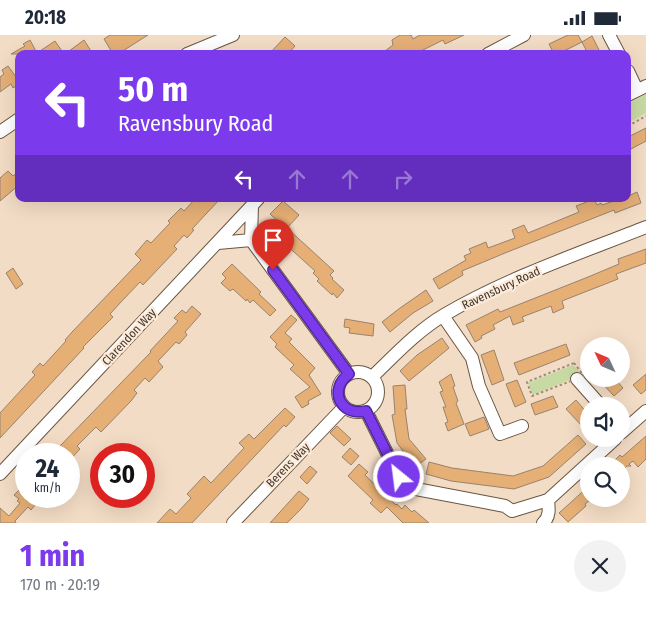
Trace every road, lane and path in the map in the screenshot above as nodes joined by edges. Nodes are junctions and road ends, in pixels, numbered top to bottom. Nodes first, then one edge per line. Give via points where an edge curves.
1 (233, 35) edge
2 (524, 35) edge
3 (609, 35) edge
4 (197, 50) edge
5 (496, 50) edge
6 (616, 50) edge
7 (631, 77) edge
8 (637, 90) edge
9 (646, 117) edge
10 (15, 122) edge
11 (631, 124) edge
12 (0, 132) edge
13 (255, 202) edge
14 (646, 227) edge
15 (251, 240) junction
16 (218, 243) junction
17 (443, 316) junction
18 (349, 374) junction
19 (372, 377) junction
20 (577, 379) junction
21 (593, 397) edge
22 (344, 407) junction
23 (366, 411) junction
24 (646, 411) edge
25 (630, 425) edge
26 (522, 427) dead end
27 (605, 447) edge
28 (0, 474) edge
29 (548, 500) junction
30 (513, 517) edge
31 (233, 523) edge
32 (543, 523) edge

1 - 4 street
2 - 5 street
3 - 6 street
7 - 8 street
9 - 11 path
10 - 12 street
13 - 15 street
13 - 16 street, Clarendon Way
14 - 17 street, Ravensbury Road via 515,279
15 - 16 street
15 - 18 street
16 - 28 street, Clarendon Way
17 - 19 street, Ravensbury Road
17 - 26 street via 472,358 479,386 500,434
18 - 19 street via 361,372
18 - 22 street via 338,389
19 - 23 street via 379,395
20 - 20 path via 532,396 527,382 574,363 584,375
20 - 21 street
22 - 23 street via 354,412
22 - 31 street, Berens Way
23 - 30 street via 399,477 416,489 504,506
24 - 25 street
27 - 29 street
29 - 30 street
29 - 32 street via 549,511

